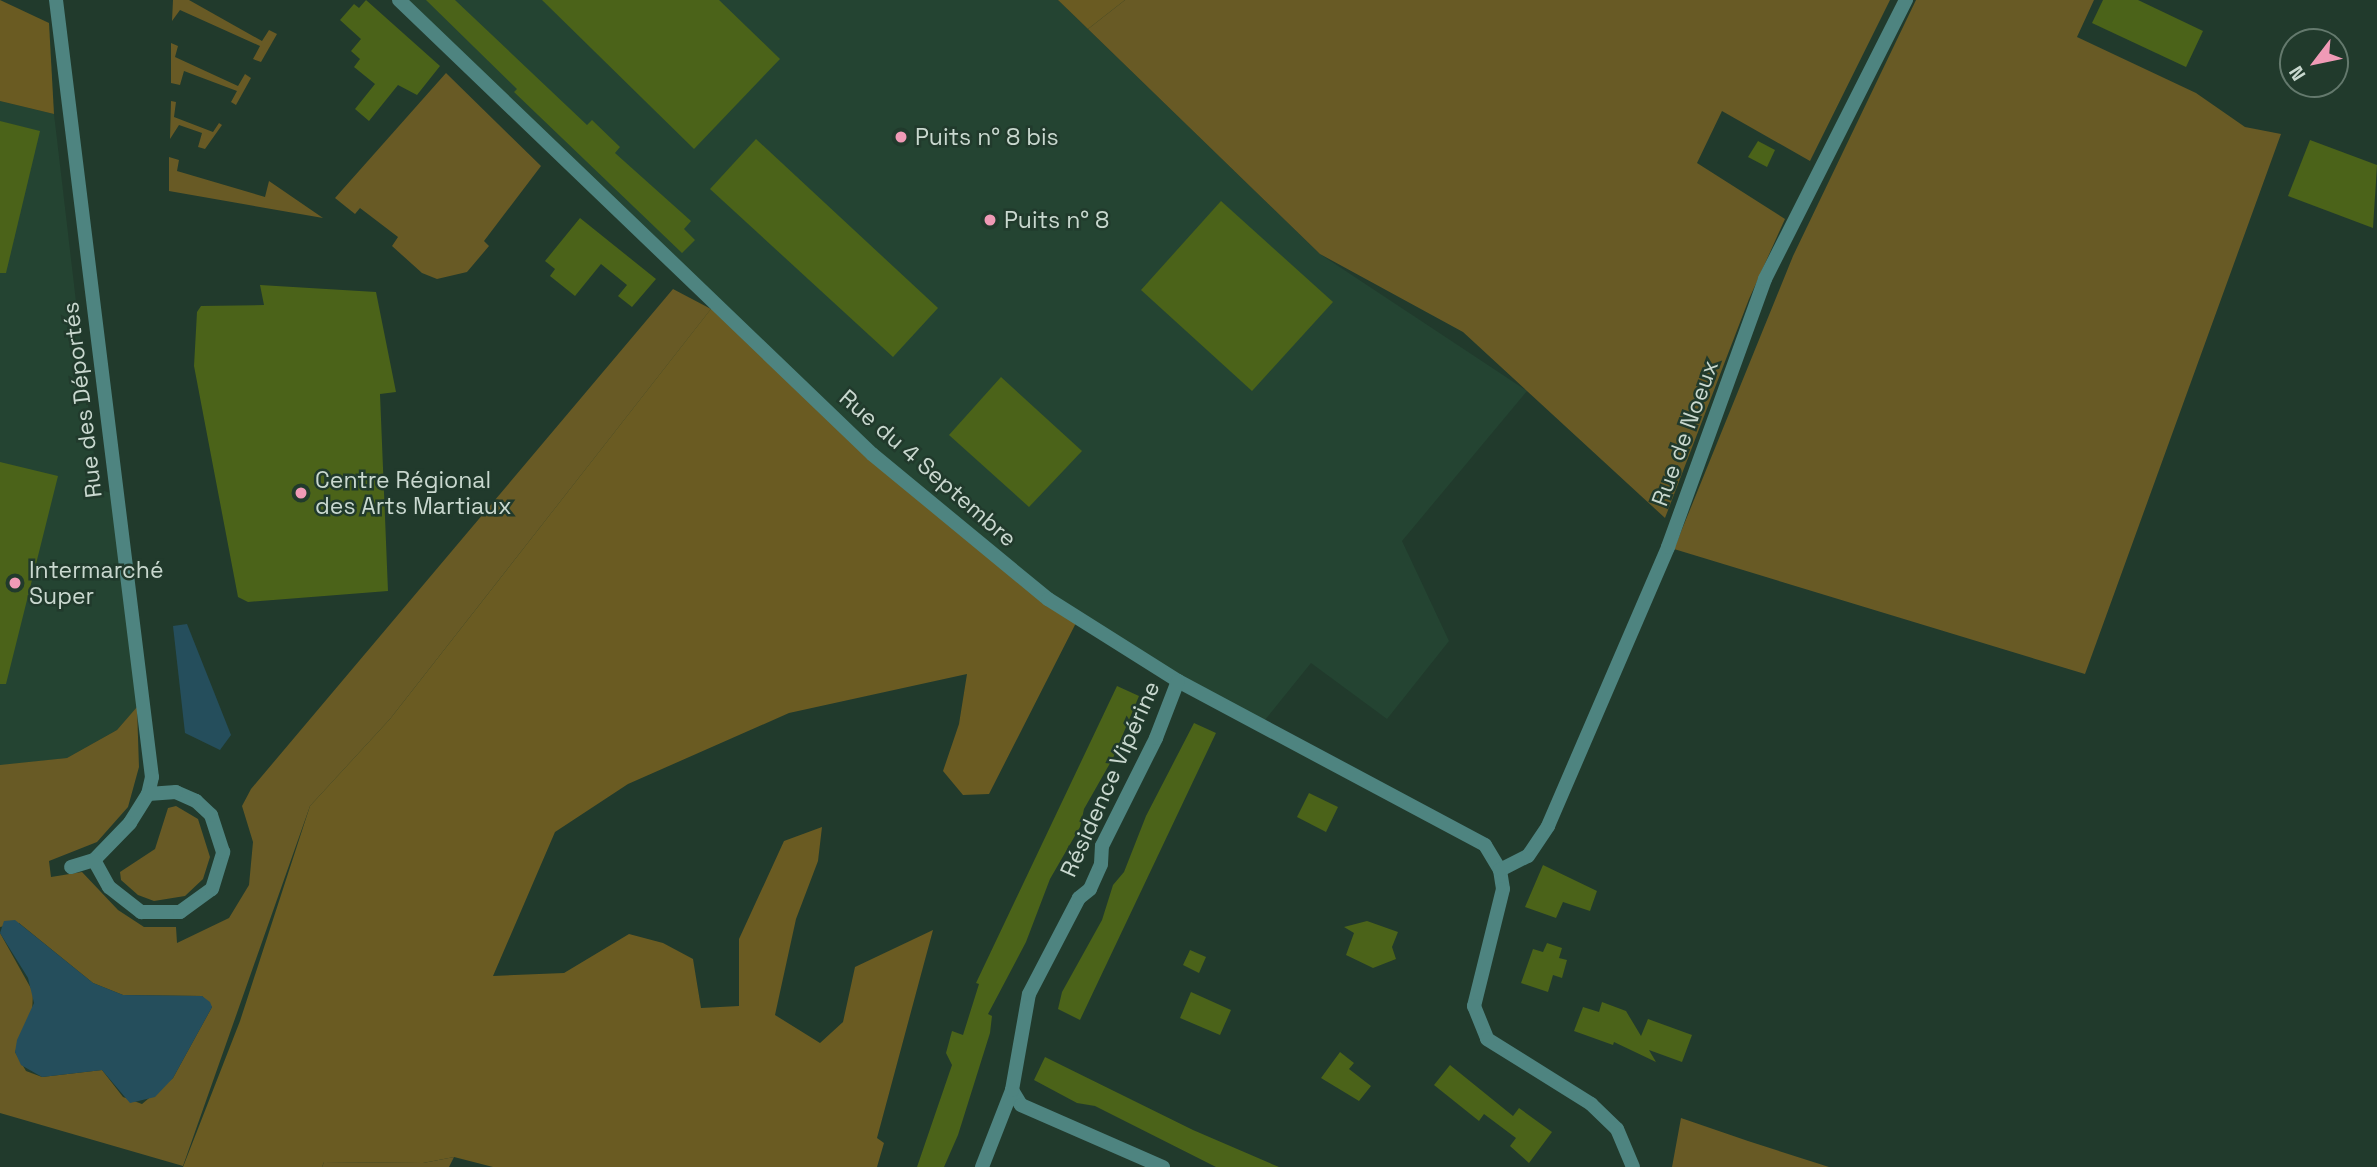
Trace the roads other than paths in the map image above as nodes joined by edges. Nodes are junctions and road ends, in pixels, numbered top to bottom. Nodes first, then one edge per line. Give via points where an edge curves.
1 (56, 0) edge
2 (399, 0) edge
3 (1906, 0) edge
4 (1178, 681) junction
5 (148, 793) junction
6 (94, 860) junction
7 (71, 867) dead end
8 (1500, 870) junction
9 (1012, 1090) junction
10 (982, 1167) edge
11 (1163, 1167) edge
12 (1633, 1167) edge

1 - 5 street, Rue des Déportés via 152,777
2 - 4 street, Rue du 4 Septembre via 872,454 1077,621
3 - 8 street, Rue de Noeux via 1765,279 1668,547 1548,826 1528,856
4 - 8 street, Rue du 4 Septembre via 1485,845
4 - 9 street, Résidence Vipérine via 1156,738 1102,846 1101,864 1090,889 1079,898 1029,993
5 - 6 street, Rue des Déportés via 130,823
5 - 6 street via 176,792 211,815 223,852 212,890 180,912 141,912 123,903
6 - 7 street, Rue des Déportés
8 - 12 street via 1503,889 1495,937 1474,1006 1487,1040 1591,1104 1617,1129
9 - 10 street, Résidence Vipérine
9 - 11 street via 1021,1105

